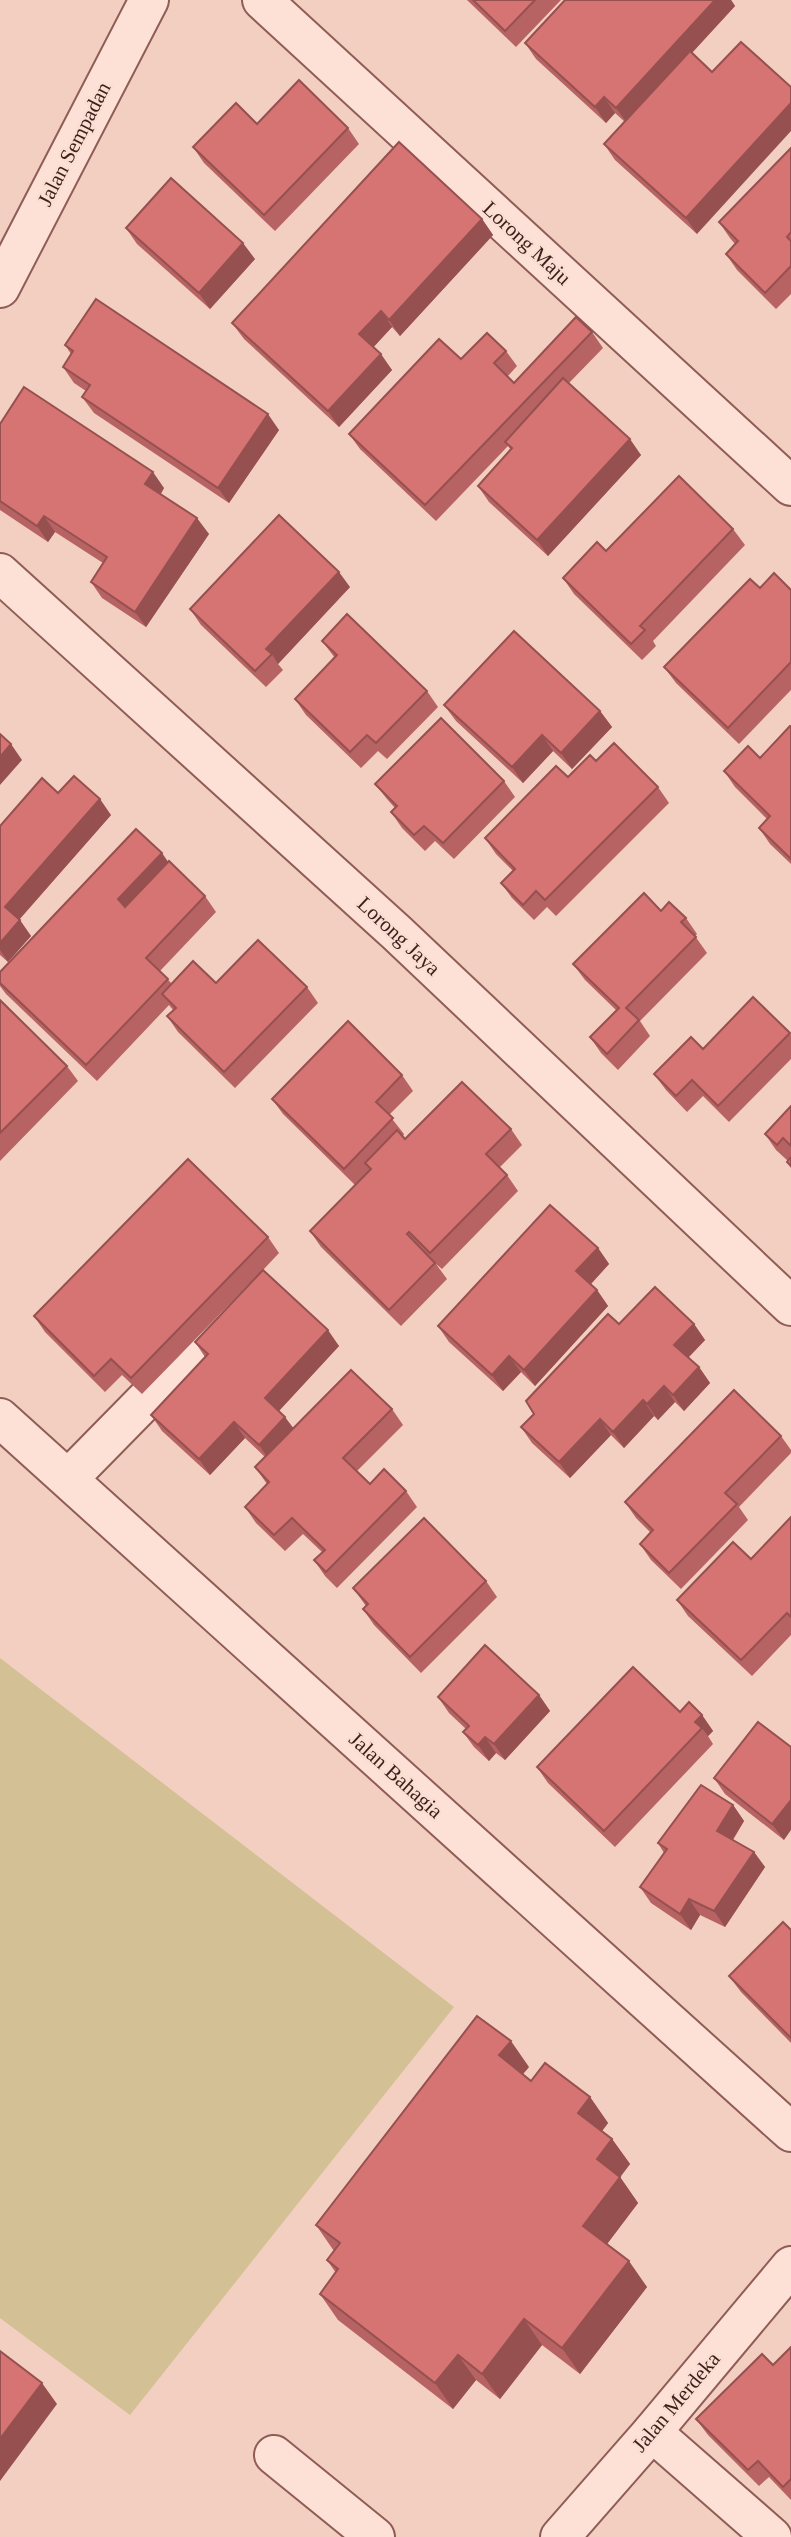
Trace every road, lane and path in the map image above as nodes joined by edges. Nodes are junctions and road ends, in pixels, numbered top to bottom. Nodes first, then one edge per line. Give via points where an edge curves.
1 (262, 0) edge
2 (139, 4) edge
3 (0, 288) edge
4 (791, 486) edge
5 (0, 573) edge
6 (256, 1288) edge
7 (791, 1306) edge
8 (0, 1418) edge
9 (69, 1478) junction
10 (791, 2132) edge
11 (791, 2266) edge
12 (652, 2432) junction
13 (274, 2455) dead end
14 (375, 2537) edge
15 (560, 2537) edge
16 (772, 2537) edge

1 - 4 street, Lorong Maju
2 - 3 street, Jalan Sempadan
5 - 7 street, Lorong Jaya via 397,933
6 - 9 street
8 - 9 street, Jalan Bahagia
9 - 10 street, Jalan Bahagia
11 - 12 street, Jalan Merdeka
12 - 15 street, Jalan Merdeka
12 - 16 street
13 - 14 street

